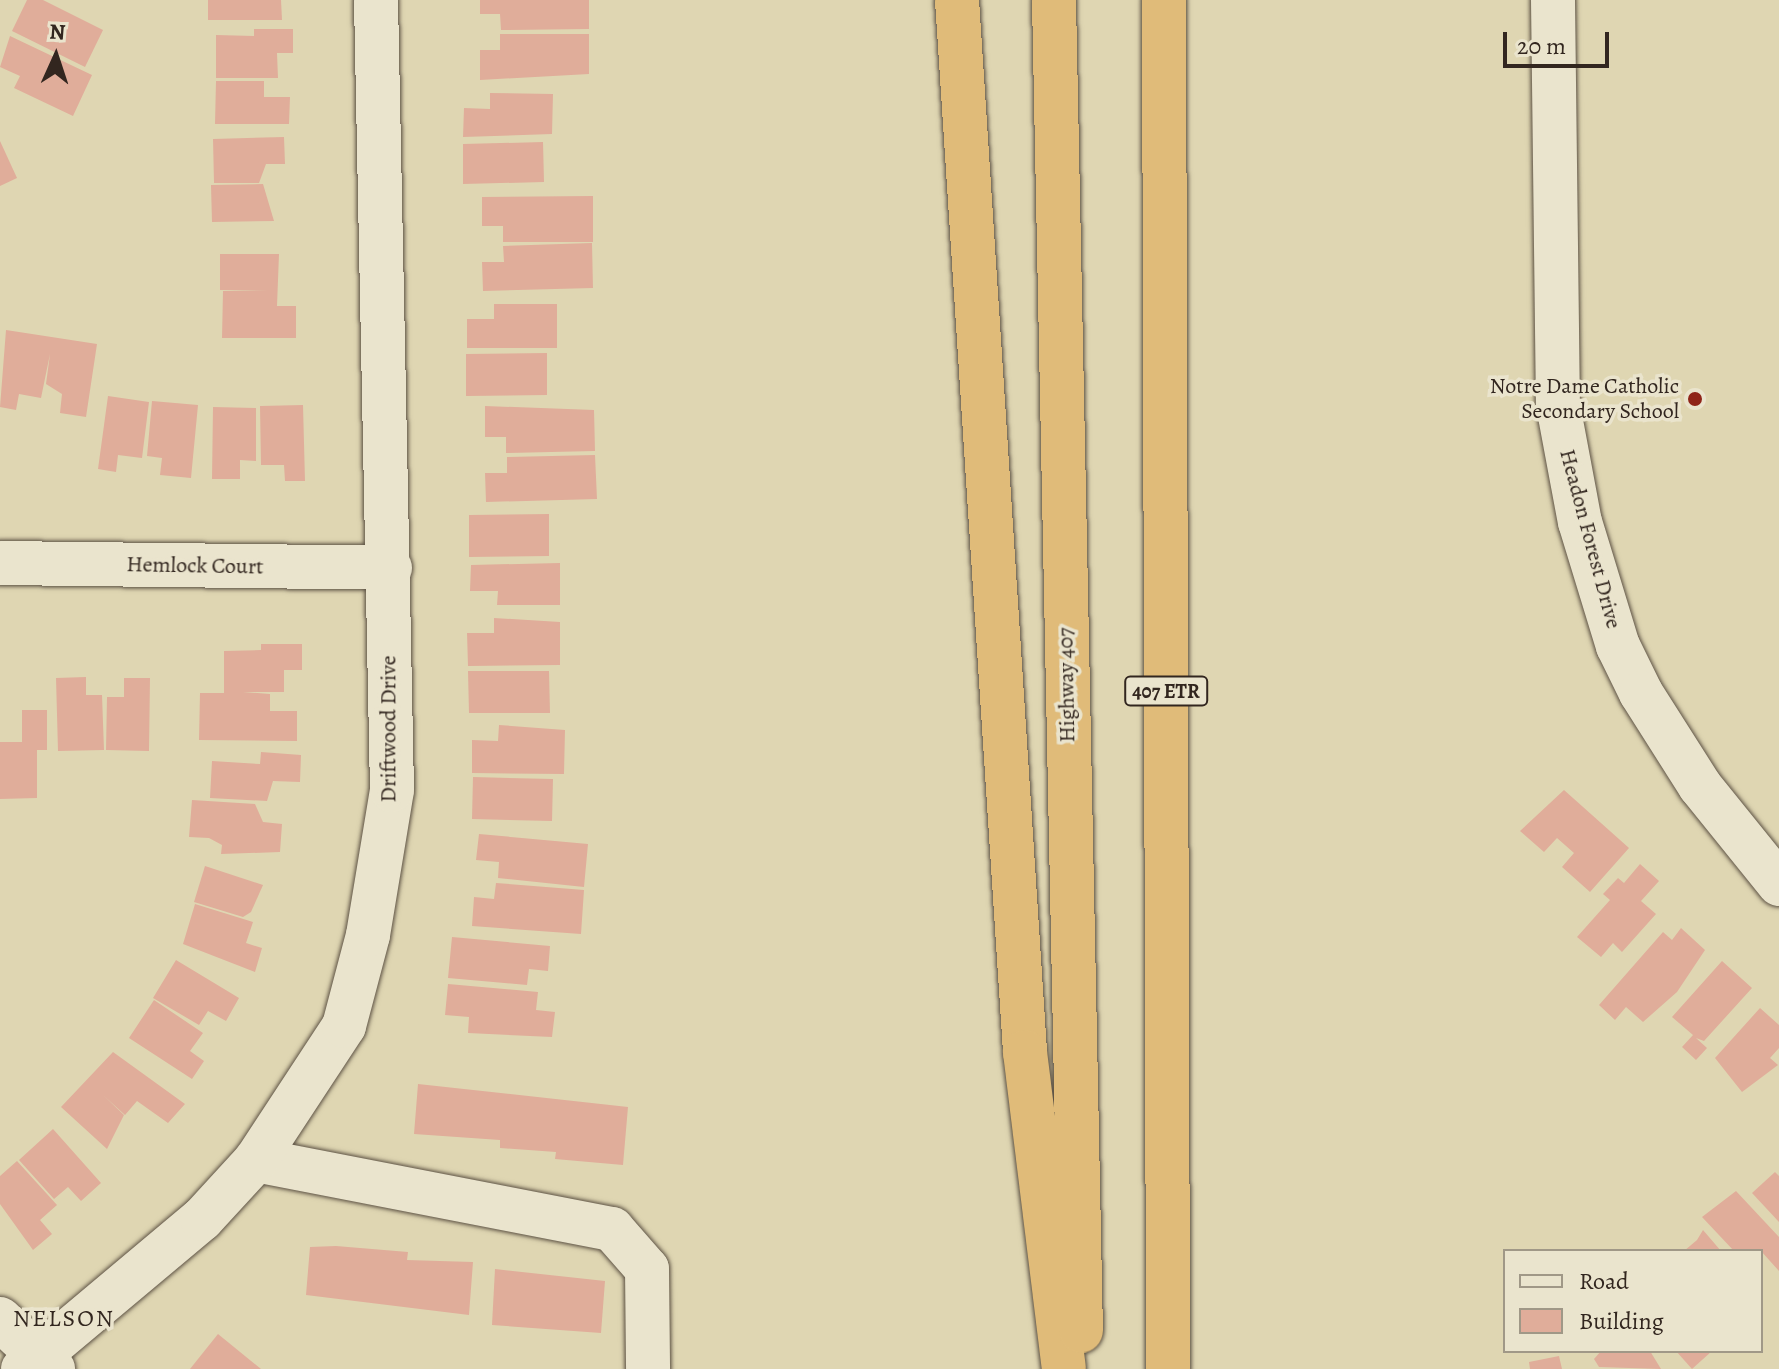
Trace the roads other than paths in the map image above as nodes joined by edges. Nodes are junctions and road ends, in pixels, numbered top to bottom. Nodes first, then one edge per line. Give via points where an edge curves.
1 (376, 0) edge
2 (957, 0) edge
3 (1054, 0) edge
4 (1553, 0) edge
5 (1165, 4) edge
6 (0, 563) edge
7 (390, 568) junction
8 (1779, 884) edge
9 (256, 1160) junction
10 (0, 1319) edge
11 (37, 1365) edge
12 (648, 1369) edge
13 (1064, 1369) edge
14 (1082, 1369) edge
15 (1168, 1369) edge

1 - 7 street, Driftwood Drive
2 - 13 highway via 1025,1052
3 - 14 highway, Highway 407
4 - 8 street, Headon Forest Drive via 1558,405 1580,522 1618,646 1641,693 1700,786
5 - 15 highway, 407 ETR
6 - 7 street, Hemlock Court
7 - 9 street, Driftwood Drive via 392,790 368,935 344,1026
9 - 11 street, Driftwood Drive via 202,1219
9 - 12 street via 612,1229 647,1269
10 - 11 street

